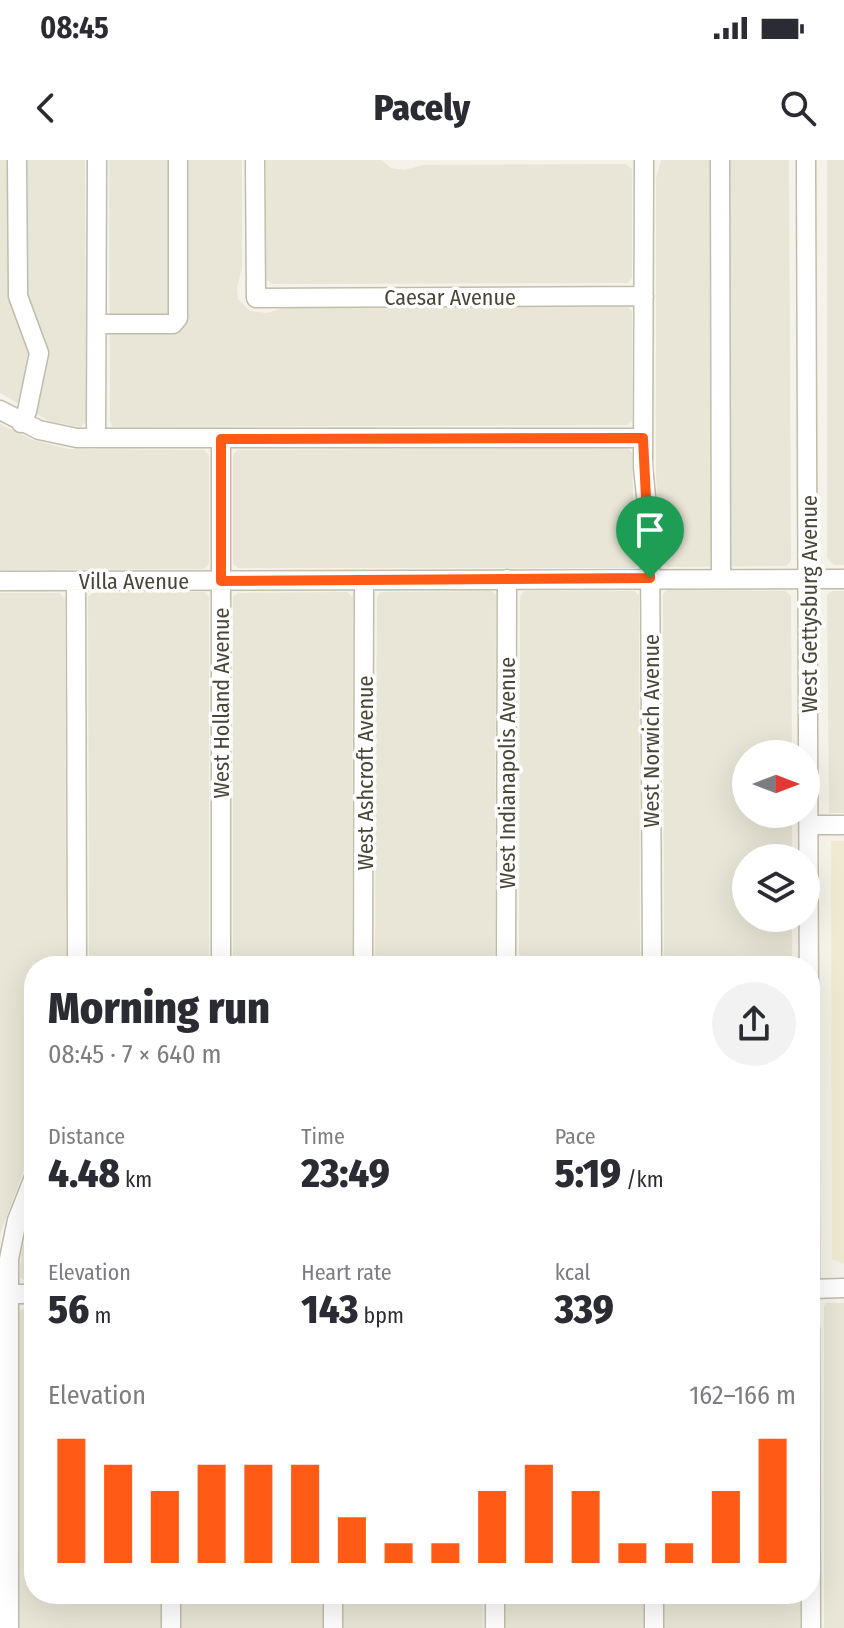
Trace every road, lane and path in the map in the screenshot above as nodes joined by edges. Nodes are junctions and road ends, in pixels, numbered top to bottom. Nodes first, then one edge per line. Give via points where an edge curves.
1 (17, 160) edge
2 (97, 160) edge
3 (178, 160) edge
4 (255, 160) edge
5 (644, 160) edge
6 (720, 160) edge
7 (806, 160) edge
8 (644, 296) junction
9 (97, 324) junction
10 (0, 410) edge
11 (21, 423) junction
12 (96, 438) junction
13 (643, 438) junction
14 (221, 439) junction
15 (650, 578) junction
16 (507, 579) junction
17 (721, 579) junction
18 (809, 579) junction
19 (844, 579) edge
20 (364, 580) junction
21 (0, 581) edge
22 (76, 581) junction
23 (221, 581) junction
24 (810, 740) edge
25 (820, 825) edge
26 (844, 825) edge
27 (810, 828) edge
28 (77, 956) edge
29 (221, 956) edge
30 (363, 956) edge
31 (506, 956) edge
32 (652, 956) edge
33 (810, 956) edge
34 (24, 1204) edge
35 (844, 1288) edge
36 (820, 1290) edge
37 (4, 1294) edge
38 (171, 1604) edge
39 (333, 1604) edge
40 (495, 1604) edge
41 (654, 1604) edge
42 (811, 1604) edge
43 (9, 1628) edge
44 (171, 1628) edge
45 (333, 1628) edge
46 (495, 1628) edge
47 (654, 1628) edge
48 (811, 1628) edge

1 - 11 street via 18,296 39,353
2 - 9 street
3 - 9 street via 178,318 173,324
4 - 8 street, Caesar Avenue via 256,298
5 - 8 street, West Norwich Avenue
6 - 17 street
7 - 18 street, West Gettysburg Avenue
8 - 13 street, West Norwich Avenue
9 - 12 street
10 - 11 street
11 - 12 street via 58,436
12 - 14 street
13 - 14 street
13 - 15 street, West Norwich Avenue
14 - 23 street, West Holland Avenue
15 - 16 street, Villa Avenue
15 - 17 street, Villa Avenue
15 - 32 street, West Norwich Avenue
16 - 20 street, Villa Avenue
16 - 31 street, West Indianapolis Avenue
17 - 18 street, Villa Avenue
18 - 19 street, Villa Avenue
18 - 24 street, West Gettysburg Avenue
20 - 23 street, Villa Avenue
20 - 30 street, West Ashcroft Avenue
21 - 22 street, Villa Avenue
22 - 23 street, Villa Avenue
22 - 28 street
23 - 29 street, West Holland Avenue
25 - 26 street
27 - 33 street, West Gettysburg Avenue
34 - 37 street via 11,1240
35 - 36 street
37 - 43 street
38 - 44 street
39 - 45 street
40 - 46 street
41 - 47 street
42 - 48 street

